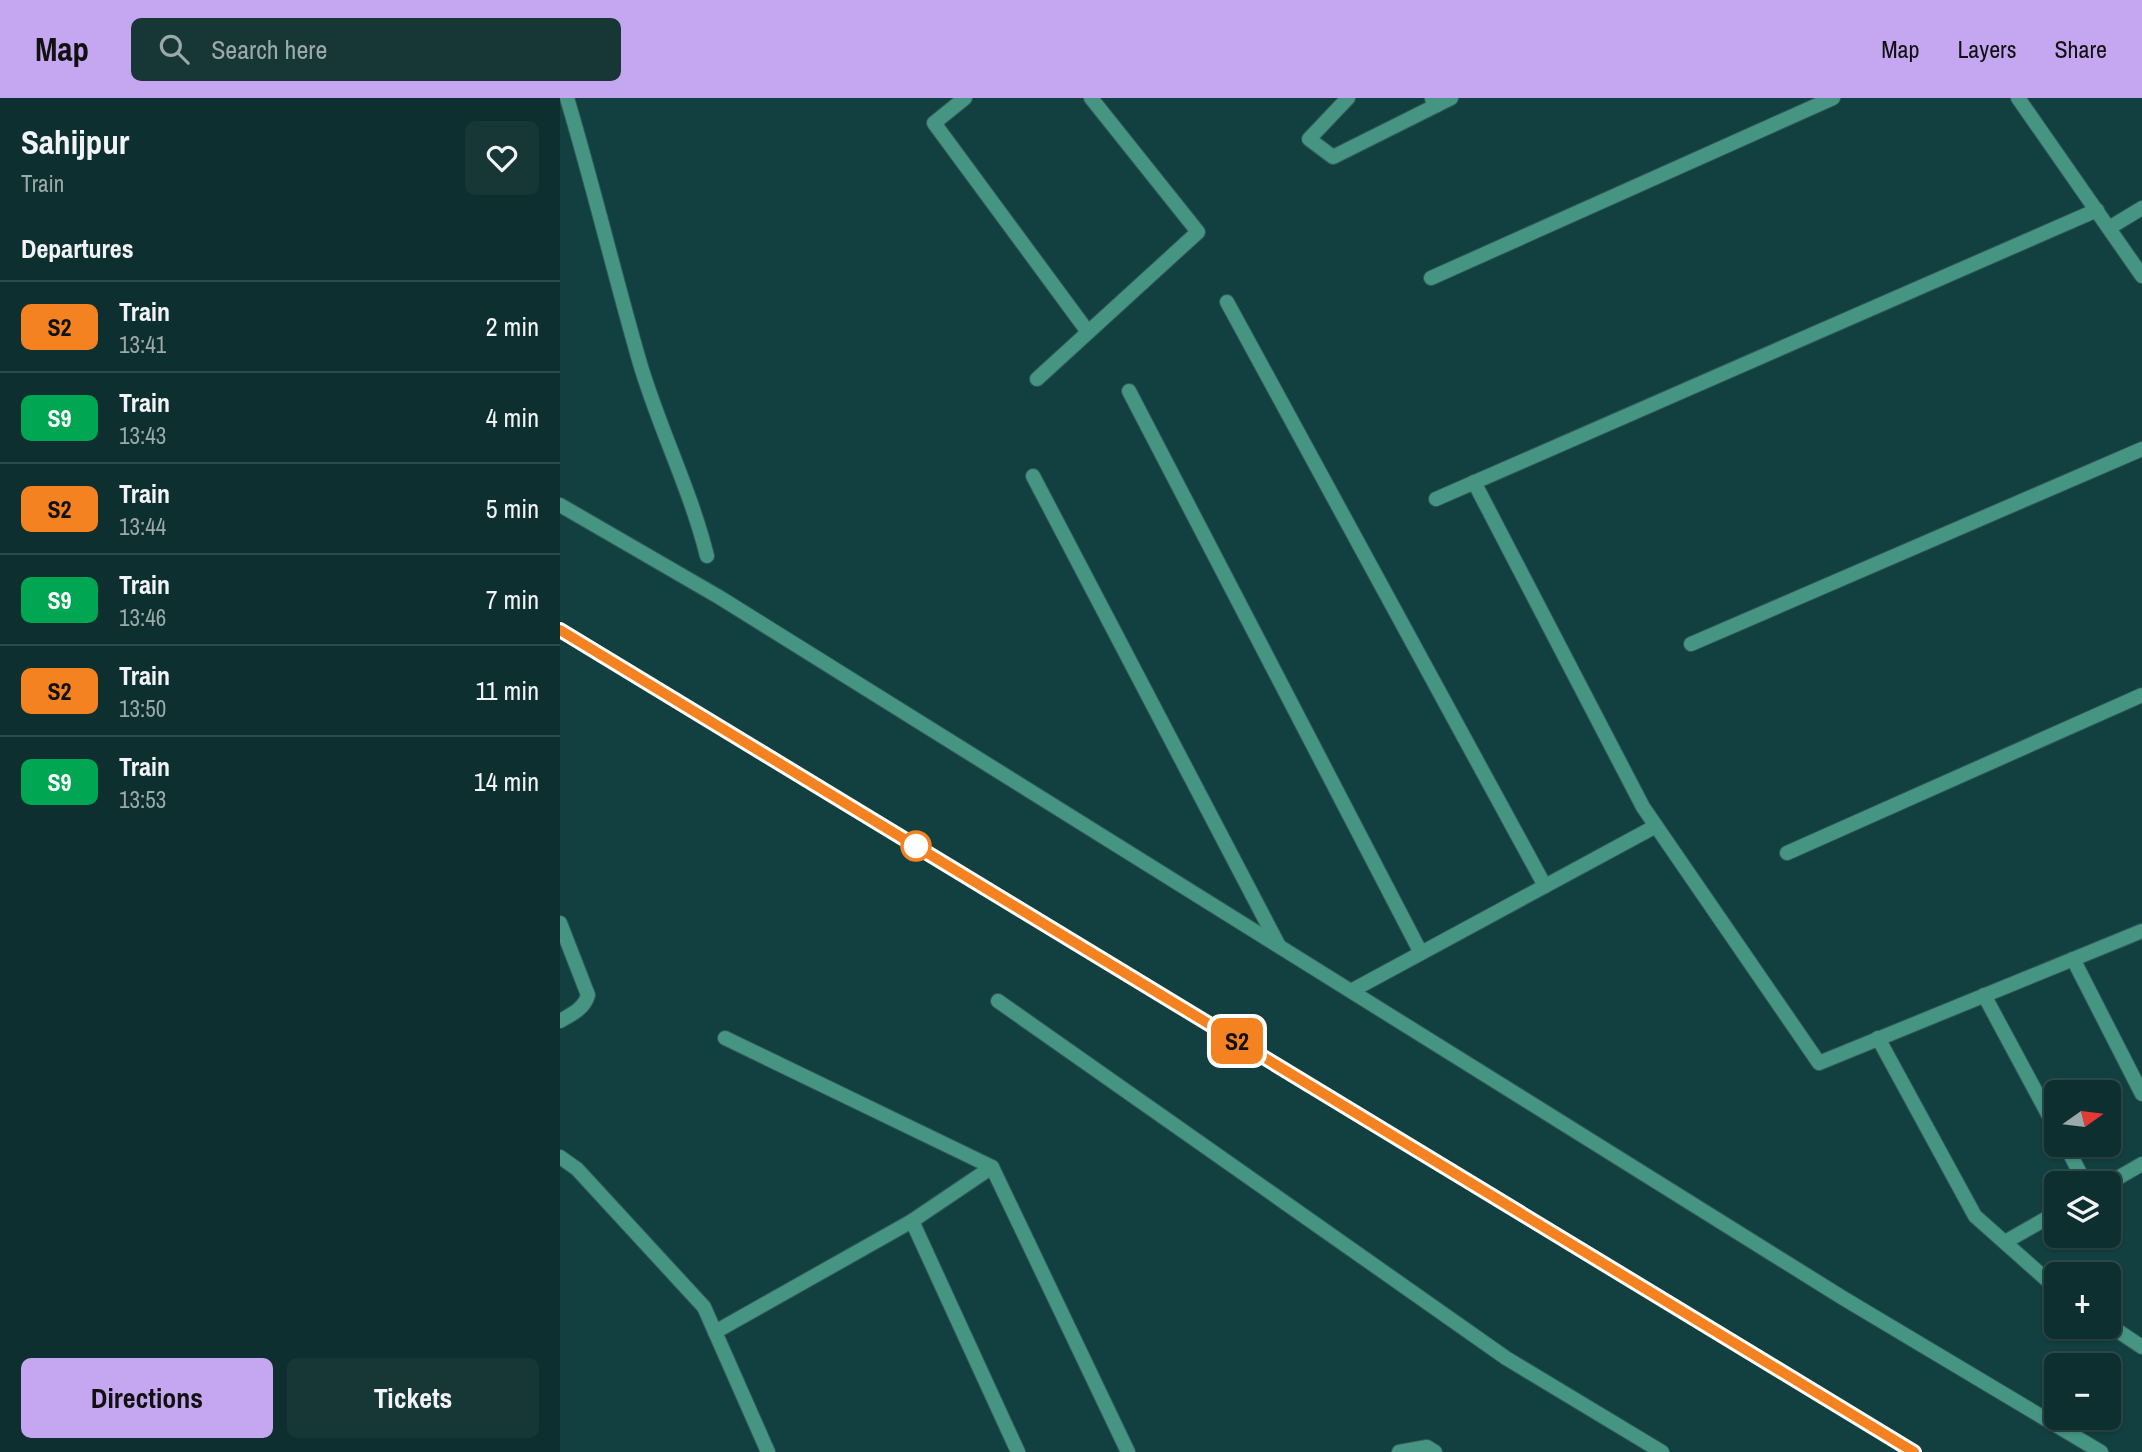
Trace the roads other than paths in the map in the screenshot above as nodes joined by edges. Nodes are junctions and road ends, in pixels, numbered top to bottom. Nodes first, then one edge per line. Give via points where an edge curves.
1 (567, 98) edge
2 (965, 98) edge
3 (1091, 98) edge
4 (1348, 98) edge
5 (1451, 98) edge
6 (1833, 98) edge
7 (2024, 100) edge
8 (1434, 102) edge
9 (2142, 208) edge
10 (2097, 209) junction
11 (2109, 228) junction
12 (2142, 276) edge
13 (1431, 278) dead end
14 (1227, 302) dead end
15 (1088, 332) junction
16 (1037, 379) dead end
17 (1129, 391) dead end
18 (2142, 449) edge
19 (1033, 476) dead end
20 (1474, 482) junction
21 (1436, 499) dead end
22 (560, 505) edge
23 (707, 555) dead end
24 (1690, 645) dead end
25 (2142, 695) edge
26 (1656, 826) junction
27 (1787, 853) dead end
28 (1545, 886) junction
29 (560, 923) edge
30 (2142, 931) edge
31 (1280, 947) junction
32 (1421, 953) junction
33 (2073, 959) junction
34 (1351, 991) junction
35 (1984, 995) junction
36 (998, 1001) dead end
37 (560, 1021) edge
38 (725, 1038) dead end
39 (1878, 1038) junction
40 (2142, 1094) edge
41 (2044, 1107) edge
42 (560, 1157) edge
43 (2142, 1164) edge
44 (992, 1167) junction
45 (2121, 1176) edge
46 (2044, 1220) edge
47 (912, 1221) junction
48 (2005, 1242) junction
49 (2044, 1277) edge
50 (715, 1332) junction
51 (2121, 1333) edge
52 (2142, 1348) edge
53 (768, 1452) edge
54 (1018, 1452) edge
55 (1128, 1452) edge
56 (1399, 1452) edge
57 (1435, 1452) edge
58 (1662, 1452) edge
59 (2101, 1452) edge

1 - 23 street via 640,362
2 - 15 street via 934,123
3 - 15 street via 1198,232
4 - 8 street via 1309,139 1333,157
5 - 8 street
6 - 13 street
7 - 10 street
9 - 11 street
10 - 11 street
10 - 20 street
11 - 12 street
14 - 28 street
15 - 16 street
17 - 32 street
18 - 24 street
19 - 31 street
20 - 21 street
20 - 26 street
22 - 31 street via 719,597
25 - 27 street
26 - 28 street
26 - 39 street via 1819,1063
28 - 32 street
29 - 37 street via 588,995 578,1011
30 - 33 street
31 - 34 street
32 - 34 street
33 - 35 street
33 - 40 street
34 - 59 street via 1843,1298
35 - 39 street
35 - 41 street
36 - 58 street via 1506,1357
38 - 44 street
39 - 48 street via 1975,1216
42 - 50 street via 577,1169 704,1307
43 - 45 street
44 - 47 street
44 - 55 street
46 - 48 street
47 - 50 street
47 - 54 street
48 - 49 street
50 - 53 street
51 - 52 street
56 - 57 street via 1427,1447

